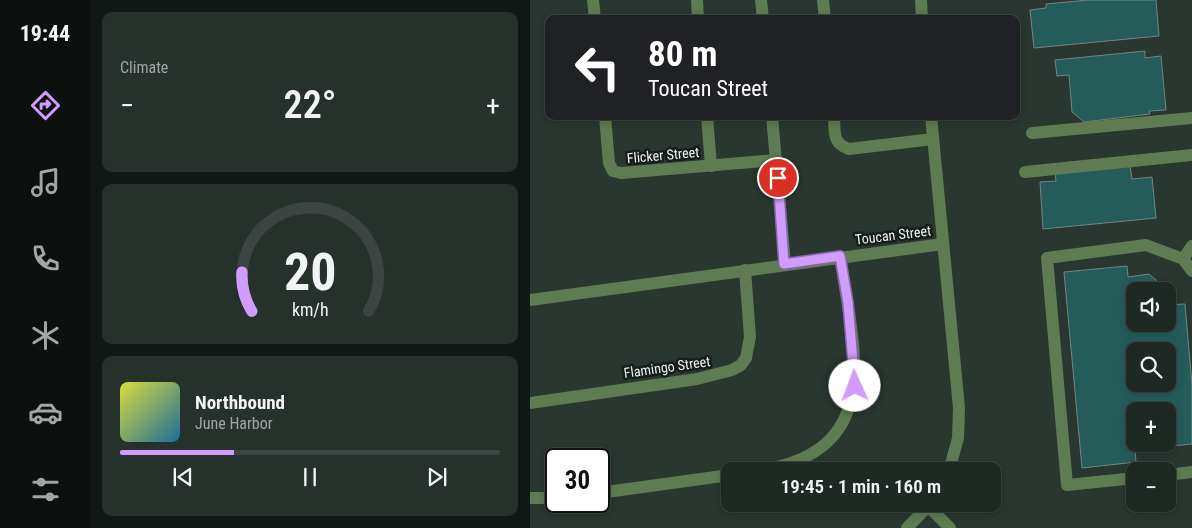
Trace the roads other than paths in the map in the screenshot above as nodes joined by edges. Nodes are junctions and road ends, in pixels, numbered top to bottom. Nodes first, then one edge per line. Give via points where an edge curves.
1 (593, 0) edge
2 (696, 0) edge
3 (761, 0) edge
4 (823, 0) edge
5 (921, 0) edge
6 (595, 15) edge
7 (698, 15) edge
8 (763, 15) edge
9 (825, 15) edge
10 (922, 15) edge
11 (1192, 118) edge
12 (605, 120) edge
13 (707, 120) edge
14 (772, 120) edge
15 (834, 120) edge
16 (931, 120) edge
17 (1032, 133) dead end
18 (933, 139) junction
19 (1192, 155) edge
20 (776, 160) junction
21 (711, 166) junction
22 (1025, 172) dead end
23 (943, 244) junction
24 (1192, 246) edge
25 (840, 256) junction
26 (1183, 259) junction
27 (784, 264) junction
28 (745, 270) junction
29 (1192, 271) edge
30 (530, 300) edge
31 (530, 403) edge
32 (796, 462) edge
33 (951, 462) edge
34 (1192, 472) edge
35 (1176, 474) edge
36 (721, 476) edge
37 (1126, 479) edge
38 (610, 491) edge
39 (530, 498) edge
40 (545, 498) edge
41 (922, 512) edge
42 (935, 512) edge
43 (906, 528) edge
44 (950, 528) edge

1 - 6 street
2 - 7 street
3 - 8 street
4 - 9 street
5 - 10 street
11 - 17 street
12 - 21 street, Flicker Street via 609,163 613,171 621,174
13 - 21 street, Flicker Street
14 - 20 street
15 - 18 street via 836,139 840,146 849,149
16 - 18 street
18 - 23 street
19 - 22 street
20 - 21 street, Flicker Street
20 - 27 street
23 - 25 street, Toucan Street
23 - 33 street, Toucan Street via 959,408 958,438
24 - 26 street
25 - 27 street, Toucan Street
25 - 32 street via 848,303 855,386 847,412 830,438 808,458
26 - 29 street
26 - 37 street via 1146,245 1047,258 1067,486
27 - 28 street, Toucan Street
28 - 30 street, Toucan Street
28 - 31 street, Flamingo Street via 750,336 746,358 732,370 697,379
34 - 35 street
36 - 38 street
39 - 40 street
41 - 43 street
42 - 44 street

